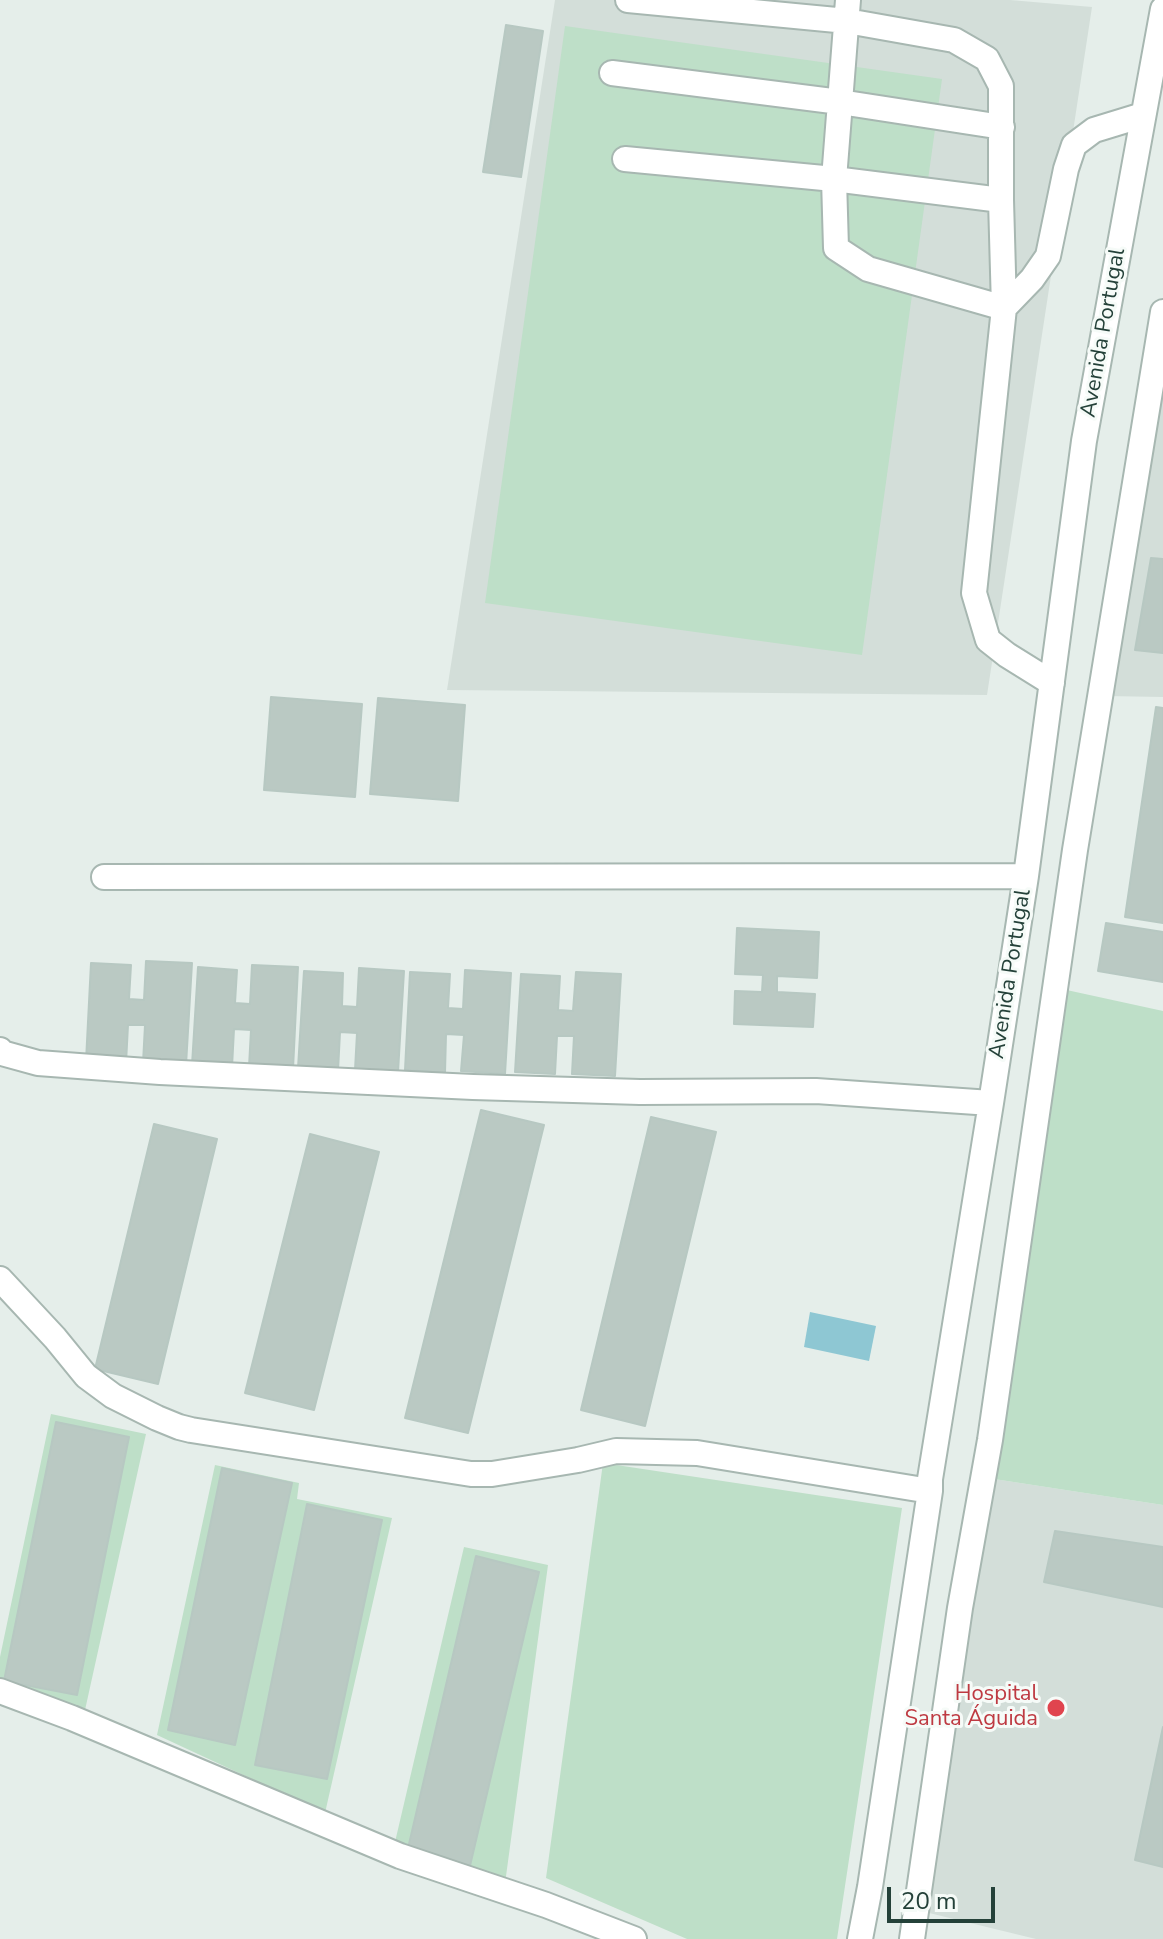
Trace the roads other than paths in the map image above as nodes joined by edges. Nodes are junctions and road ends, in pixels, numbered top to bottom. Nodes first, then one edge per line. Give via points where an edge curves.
1 (628, 0) edge
2 (1163, 9) edge
3 (848, 10) edge
4 (612, 73) dead end
5 (840, 102) junction
6 (1143, 115) junction
7 (1002, 127) junction
8 (625, 159) dead end
9 (834, 179) junction
10 (1001, 200) junction
11 (1004, 308) junction
12 (1163, 312) edge
13 (1052, 683) junction
14 (1026, 876) junction
15 (104, 877) dead end
16 (0, 1050) edge
17 (991, 1103) junction
18 (0, 1279) edge
19 (930, 1491) junction
20 (0, 1691) edge
21 (634, 1939) edge
22 (860, 1939) edge
23 (912, 1939) edge

1 - 3 street
2 - 6 street, Avenida Portugal
3 - 5 street
3 - 7 street via 954,40 987,59 1001,86
4 - 5 street
5 - 7 street
5 - 9 street
6 - 11 street via 1094,130 1074,145 1048,256
6 - 13 street, Avenida Portugal via 1084,441
7 - 10 street
8 - 9 street
9 - 10 street
9 - 11 street via 836,248 868,269
10 - 11 street
11 - 13 street via 974,593 988,640
12 - 23 street, Avenida Portugal via 1077,834
13 - 14 street, Avenida Portugal
14 - 15 street
14 - 17 street, Avenida Portugal
16 - 17 street via 38,1063 276,1079 640,1092 816,1091
17 - 19 street, Avenida Portugal
18 - 19 street via 86,1376 113,1396 179,1427 471,1474 616,1451 697,1453
19 - 22 street, Avenida Portugal
20 - 21 street via 400,1856

